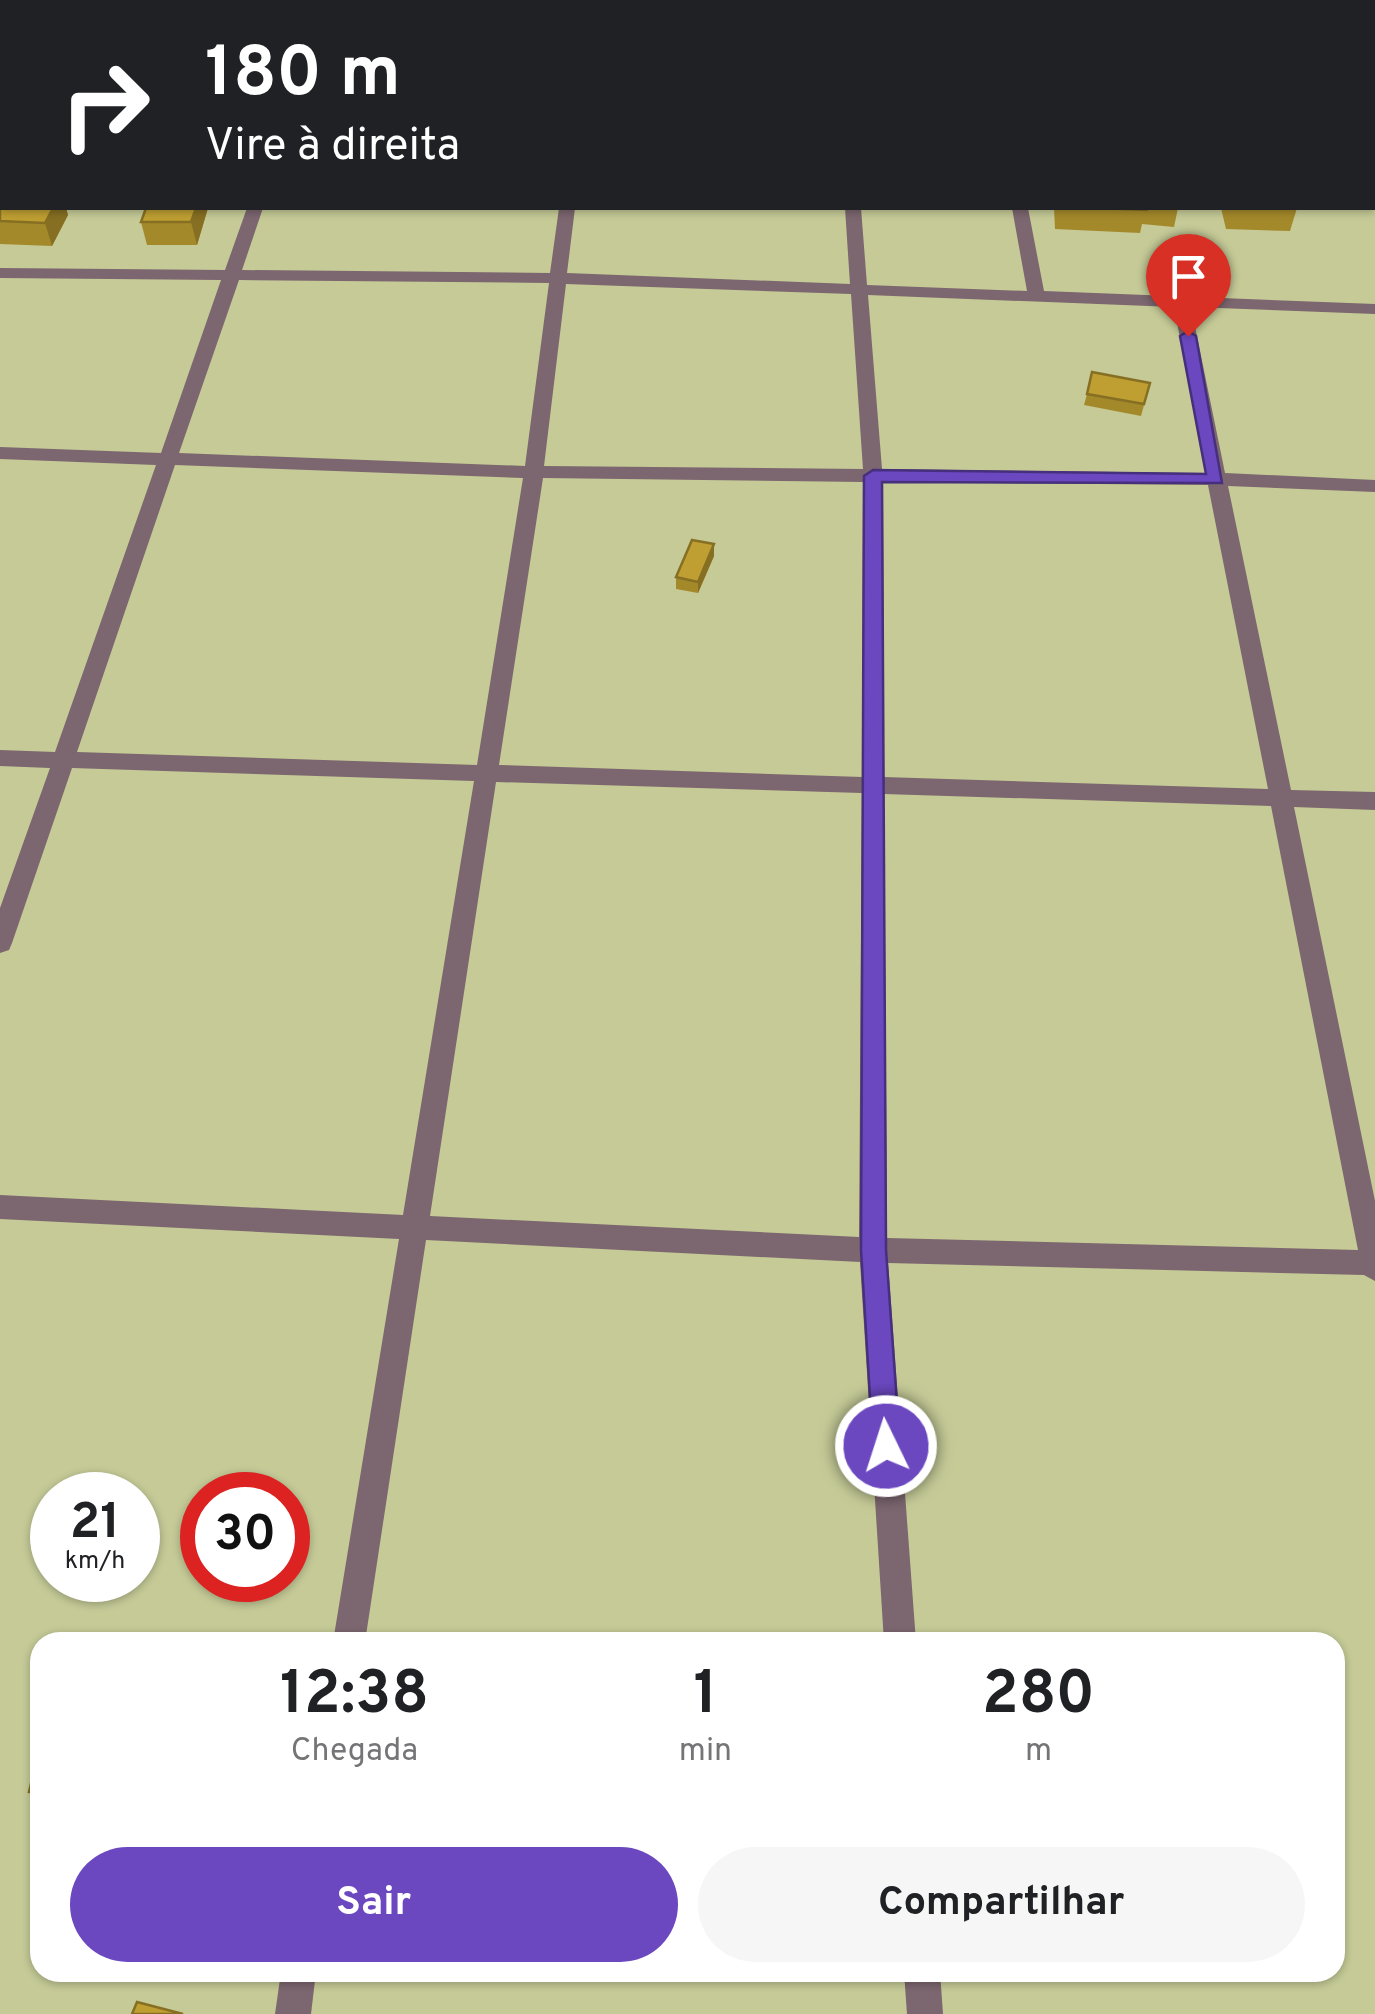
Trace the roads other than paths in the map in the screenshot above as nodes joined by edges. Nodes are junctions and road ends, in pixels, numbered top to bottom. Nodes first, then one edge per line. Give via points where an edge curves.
1 (254, 210) edge
2 (567, 210) edge
3 (853, 210) edge
4 (1020, 210) edge
5 (0, 273) edge
6 (230, 278) junction
7 (556, 278) junction
8 (856, 286) junction
9 (1036, 294) junction
10 (1181, 300) junction
11 (1375, 308) edge
12 (0, 453) edge
13 (171, 458) junction
14 (534, 472) junction
15 (873, 476) junction
16 (1216, 480) junction
17 (1375, 486) edge
18 (0, 758) edge
19 (65, 762) junction
20 (485, 774) junction
21 (875, 785) junction
22 (1278, 797) junction
23 (1375, 801) edge
24 (0, 942) edge
25 (0, 1207) edge
26 (412, 1230) junction
27 (873, 1250) junction
28 (1375, 1265) edge
29 (352, 1632) edge
30 (899, 1632) edge
31 (297, 1982) edge
32 (923, 1982) edge
33 (292, 2014) edge
34 (925, 2014) edge

1 - 6 street
2 - 7 street
3 - 8 street
4 - 9 street
5 - 6 street
6 - 7 street
6 - 13 street
7 - 8 street
7 - 14 street
8 - 9 street
8 - 15 street
9 - 10 street
10 - 11 street
10 - 16 street
12 - 13 street
13 - 14 street
13 - 19 street
14 - 15 street
14 - 20 street
15 - 16 street
15 - 21 street
16 - 17 street
16 - 22 street
18 - 19 street
19 - 20 street
19 - 24 street
20 - 21 street
20 - 26 street
21 - 22 street
21 - 27 street
22 - 23 street
22 - 28 street
25 - 26 street
26 - 27 street
26 - 29 street
27 - 28 street
27 - 30 street
31 - 33 street
32 - 34 street

